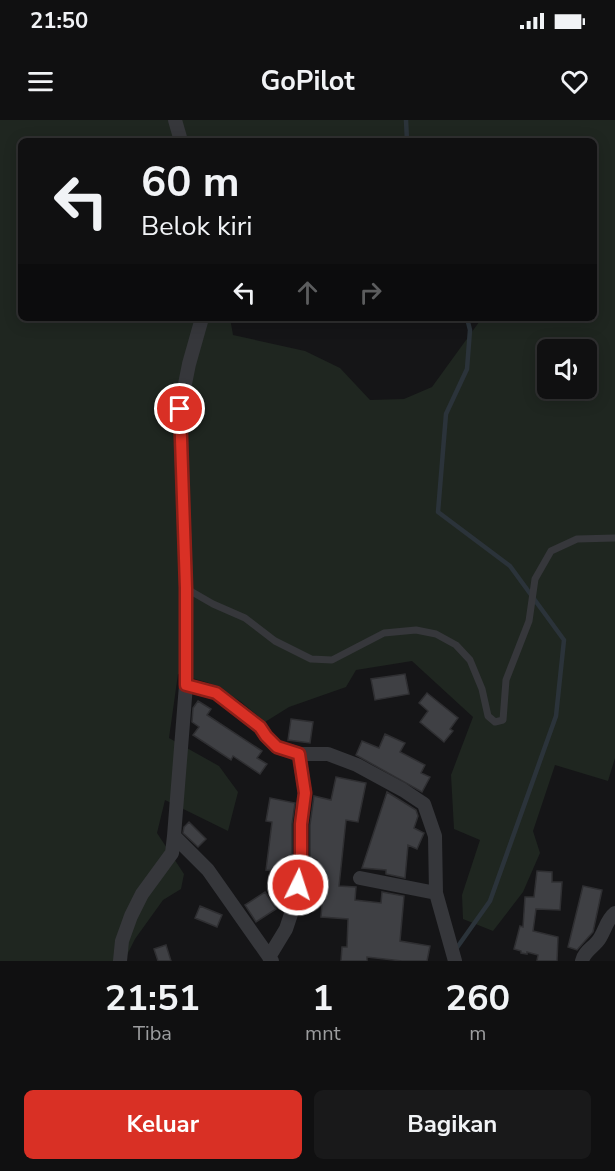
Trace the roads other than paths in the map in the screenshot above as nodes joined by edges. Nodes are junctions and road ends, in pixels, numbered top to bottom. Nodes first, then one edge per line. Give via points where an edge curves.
1 (175, 120) edge
2 (180, 138) edge
3 (201, 321) edge
4 (615, 538) edge
5 (186, 588) junction
6 (186, 685) junction
7 (299, 754) junction
8 (174, 836) junction
9 (360, 878) dead end
10 (436, 893) junction
11 (615, 913) edge
12 (452, 955) edge
13 (270, 959) edge
14 (120, 961) edge
15 (582, 961) edge

1 - 2 street
3 - 5 street via 180,409
4 - 5 lane via 577,538 551,551 535,579 529,621 506,680 503,720 495,722 488,716 470,660 456,645 436,634 416,630 384,633 332,660 311,659 275,641 245,618
5 - 6 street
6 - 7 street via 216,693 260,727 277,747
6 - 8 street
7 - 10 street via 328,754 357,765 424,804 435,836
7 - 13 street via 305,793 301,872 286,929
8 - 13 street via 208,870
8 - 14 street via 172,853 131,916
9 - 10 street
10 - 12 street
11 - 15 street

